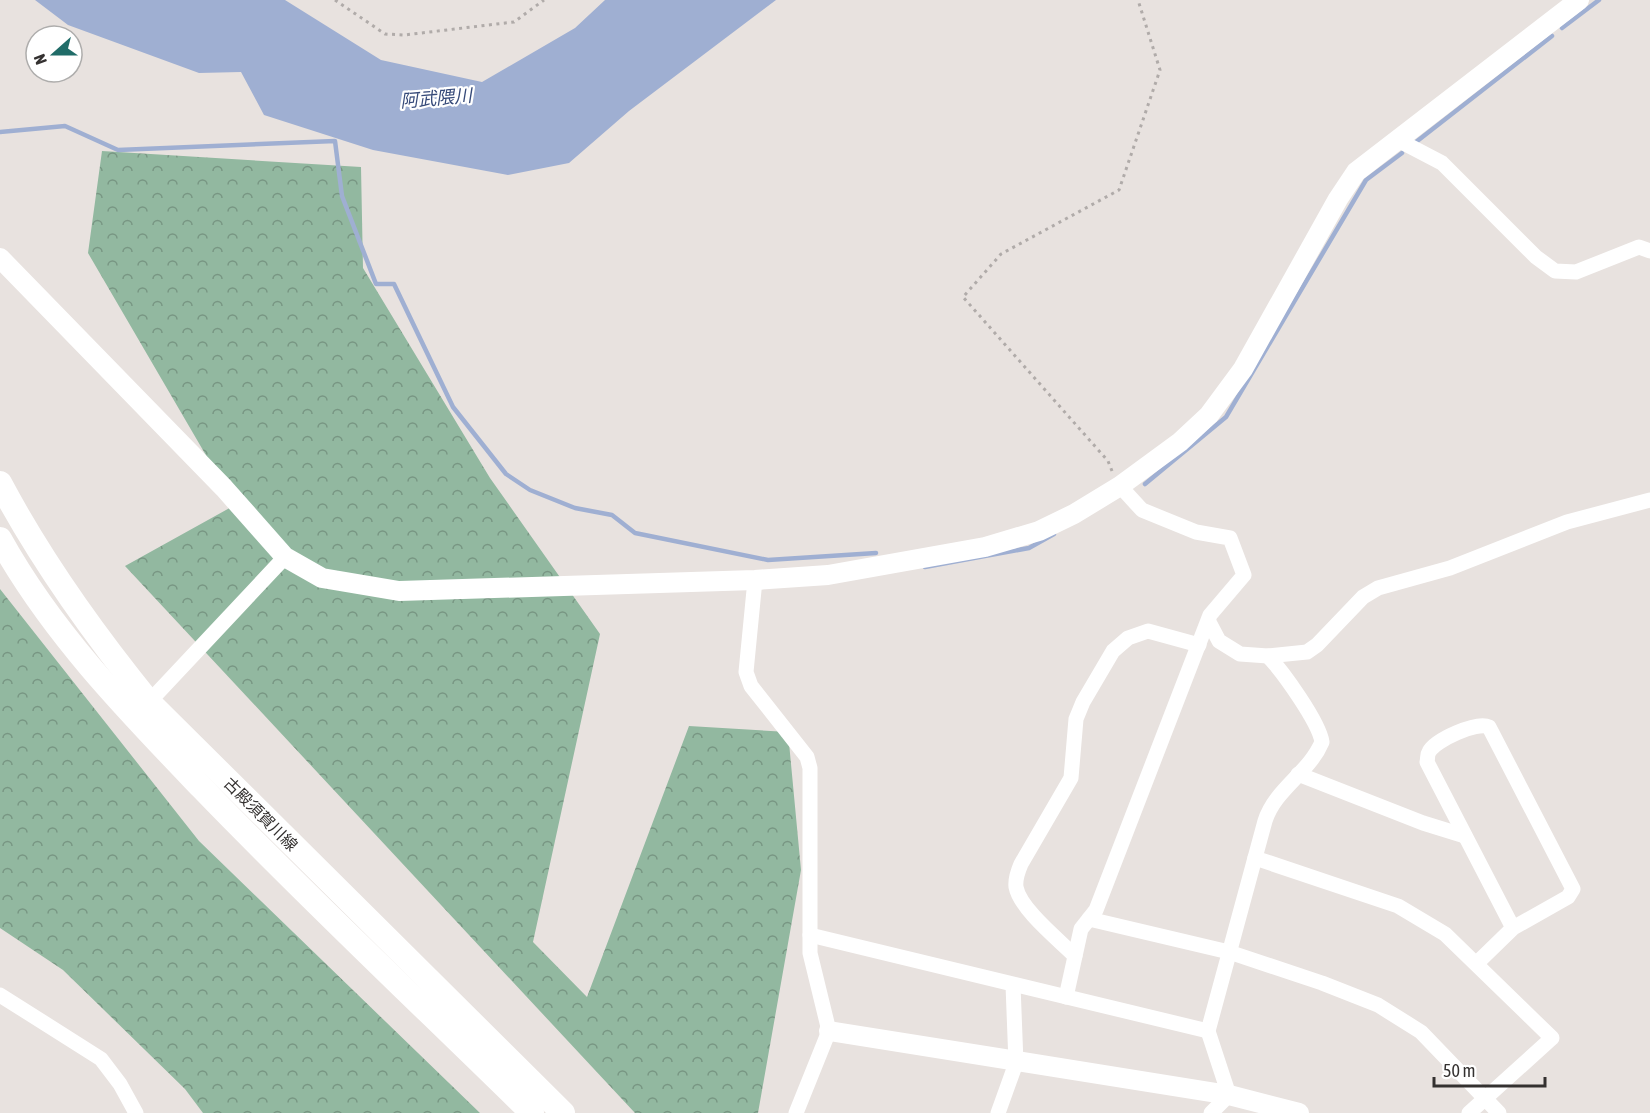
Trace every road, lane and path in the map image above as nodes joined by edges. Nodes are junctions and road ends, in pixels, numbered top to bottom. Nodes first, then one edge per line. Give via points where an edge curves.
1 (335, 0) edge
2 (544, 0) edge
3 (1138, 0) edge
4 (1579, 0) edge
5 (1398, 140) junction
6 (1650, 251) edge
7 (0, 258) edge
8 (0, 483) edge
9 (1120, 486) junction
10 (1650, 500) edge
11 (0, 539) edge
12 (285, 556) junction
13 (755, 580) junction
14 (1209, 622) junction
15 (1199, 645) junction
16 (1268, 656) junction
17 (149, 702) junction
18 (1298, 774) junction
19 (1465, 836) junction
20 (1255, 858) junction
21 (1089, 919) junction
22 (1513, 928) junction
23 (810, 935) junction
24 (1229, 952) junction
25 (1075, 956) junction
26 (1477, 963) junction
27 (1013, 985) junction
28 (0, 995) edge
29 (1066, 997) junction
30 (829, 1031) junction
31 (1208, 1031) junction
32 (1016, 1063) junction
33 (1229, 1095) junction
34 (1484, 1096) junction
35 (136, 1113) edge
36 (532, 1113) edge
37 (562, 1113) edge
38 (796, 1113) edge
39 (999, 1113) edge
40 (1211, 1113) edge
41 (1299, 1113) edge
42 (1468, 1113) edge
43 (1499, 1113) edge

1 - 2 path via 385,34 404,35 514,22
3 - 9 path via 1160,70 1119,190 1001,254 963,297 1108,461
4 - 5 street
5 - 6 street via 1442,164 1555,271 1575,272 1639,247
5 - 9 street via 1356,172 1243,369 1209,415 1180,442
7 - 12 street
8 - 17 main road, 古殿須賀川線 via 48,568
9 - 13 street via 1039,531 985,547 828,575
9 - 14 street via 1142,510 1196,532 1230,538 1244,575 1210,615
10 - 16 street via 1567,522 1450,568 1378,588 1363,597 1312,649
11 - 36 main road, 古殿須賀川線 via 51,618 146,730
12 - 13 street via 322,578 399,591
12 - 17 street
13 - 23 street via 746,672 751,686 807,757 810,768
14 - 15 street
14 - 16 street via 1219,641 1230,650
15 - 21 street via 1096,910
15 - 25 street via 1148,631 1128,638 1113,651 1076,719 1071,778 1016,876 1022,901
16 - 18 street via 1321,737 1320,747
17 - 37 main road, 古殿須賀川線
18 - 19 street
18 - 20 street via 1268,810
19 - 22 street
19 - 22 street via 1427,762 1429,752 1454,734 1485,725 1573,889 1568,897
20 - 24 street
20 - 26 street via 1398,906 1445,934
21 - 24 street
21 - 25 street via 1081,929
22 - 26 street
23 - 27 street
23 - 30 street via 810,953
24 - 31 street
24 - 34 street via 1378,1005 1421,1032
25 - 29 street
26 - 34 street via 1552,1038
27 - 29 street
27 - 32 street
28 - 35 street via 101,1059
29 - 31 street
30 - 32 street
30 - 38 street
31 - 33 street
32 - 33 street
32 - 39 street
33 - 40 street
33 - 41 street
34 - 42 street
34 - 43 street

